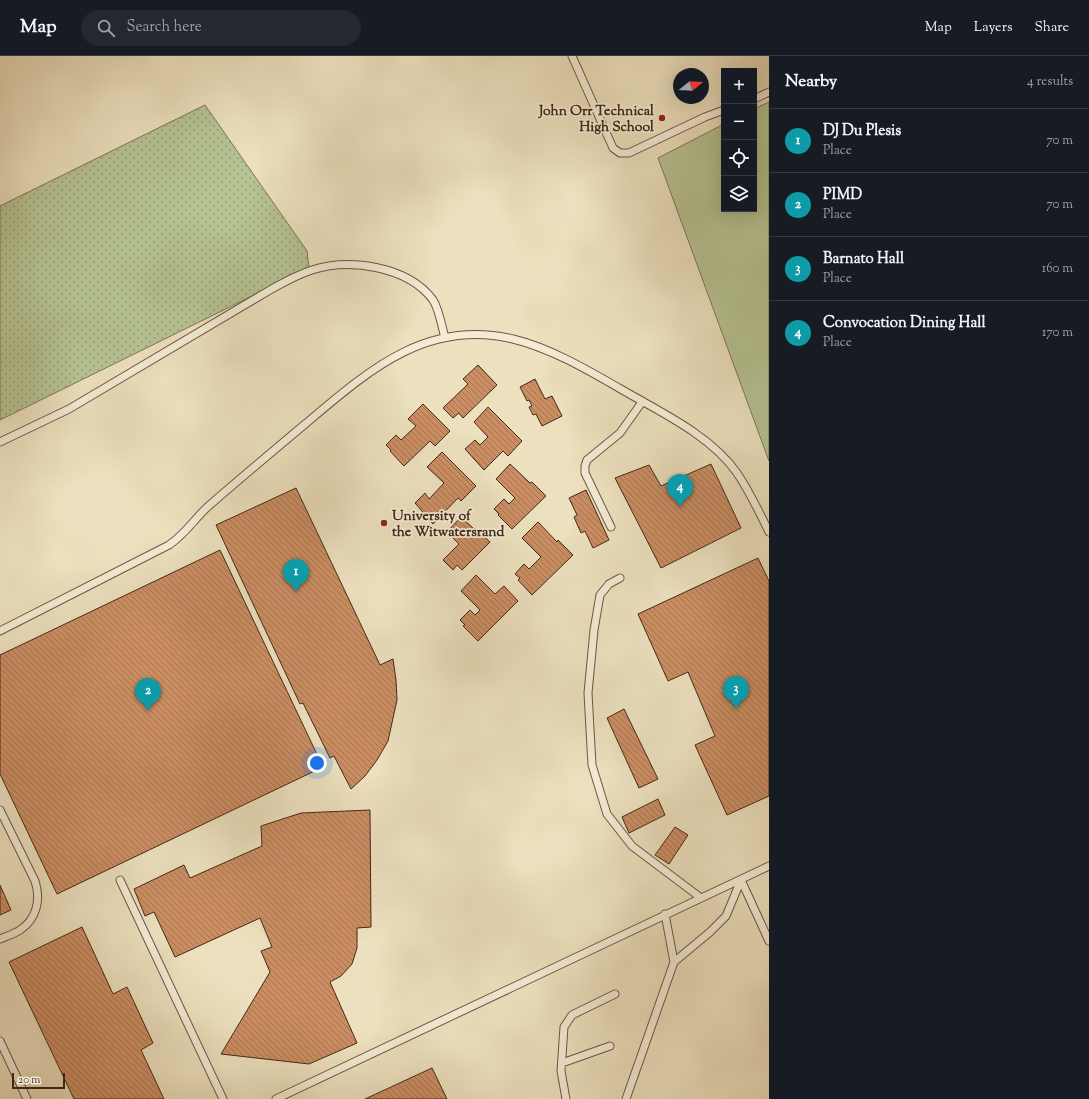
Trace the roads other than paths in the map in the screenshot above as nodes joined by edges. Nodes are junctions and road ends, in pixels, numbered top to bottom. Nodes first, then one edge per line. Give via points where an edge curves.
1 (572, 56) edge
2 (769, 92) edge
3 (757, 98) edge
4 (721, 111) edge
5 (445, 338) junction
6 (642, 402) junction
7 (0, 442) edge
8 (611, 527) dead end
9 (769, 532) edge
10 (620, 578) dead end
11 (0, 630) edge
12 (0, 810) edge
13 (769, 866) edge
14 (120, 880) dead end
15 (741, 880) junction
16 (701, 898) junction
17 (665, 914) junction
18 (0, 939) edge
19 (769, 941) edge
20 (674, 962) junction
21 (615, 994) dead end
22 (0, 1041) edge
23 (610, 1046) dead end
24 (562, 1063) junction
25 (27, 1099) edge
26 (223, 1099) edge
27 (276, 1099) edge
28 (566, 1099) edge
29 (626, 1099) edge

1 - 4 lane via 614,148 620,153 630,153
2 - 3 lane
5 - 6 lane via 467,335 500,337 530,345 597,376
5 - 7 lane via 433,301 408,278 390,270 357,265 313,270 270,290 69,409
5 - 11 lane via 409,349 393,357 348,388 209,505 186,532 169,545
6 - 8 lane via 620,433 593,454 585,466 585,473
6 - 9 lane via 672,418 720,454 751,495
10 - 16 lane via 609,584 600,595 594,630 588,693 592,764 607,814 632,846
12 - 18 lane via 38,890 36,911 32,919 20,930
13 - 15 lane
14 - 26 lane
15 - 16 lane
15 - 19 lane
15 - 20 lane via 726,916
16 - 17 lane
17 - 20 lane
17 - 27 lane
20 - 29 lane
21 - 24 lane via 572,1015 564,1027
22 - 25 lane
23 - 24 lane
24 - 28 lane

